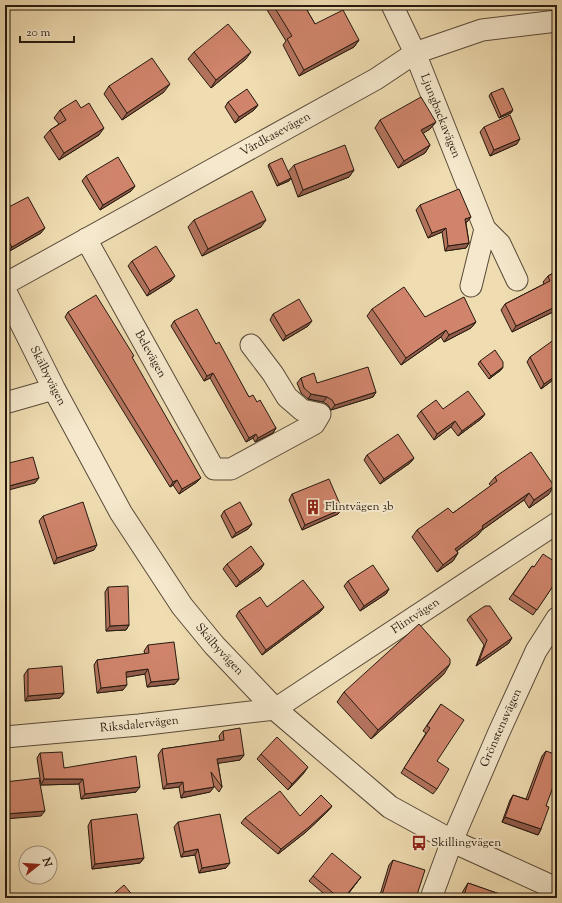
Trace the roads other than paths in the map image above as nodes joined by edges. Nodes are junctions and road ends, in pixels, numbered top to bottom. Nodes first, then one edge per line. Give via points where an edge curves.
1 (392, 5) edge
2 (557, 21) edge
3 (415, 53) junction
4 (476, 233) junction
5 (86, 240) junction
6 (516, 280) dead end
7 (5, 284) edge
8 (470, 286) dead end
9 (5, 291) edge
10 (251, 345) dead end
11 (54, 389) junction
12 (5, 403) edge
13 (557, 523) edge
14 (557, 618) edge
15 (274, 709) junction
16 (5, 737) edge
17 (452, 841) junction
18 (557, 889) edge
19 (431, 898) edge

1 - 3 street, Ljungbackavägen
2 - 3 street, Vårdkasevägen via 482,30
3 - 4 street, Ljungbackavägen
3 - 5 street, Vårdkasevägen via 376,78
4 - 6 street via 500,244
4 - 8 street
5 - 7 street, Vårdkasevägen
5 - 10 street, Belevägen via 214,469 231,469 252,459 314,424 320,414 302,410 287,397
9 - 11 street, Skälbyvägen
11 - 12 street
11 - 15 street, Skälbyvägen via 121,513 182,606 214,645
13 - 15 street, Flintvägen
14 - 17 street, Grönstensvägen via 536,651
15 - 16 street, Riksdalervägen
15 - 17 street, Skälbyvägen via 390,807
17 - 18 street, Skälbyvägen
17 - 19 street

